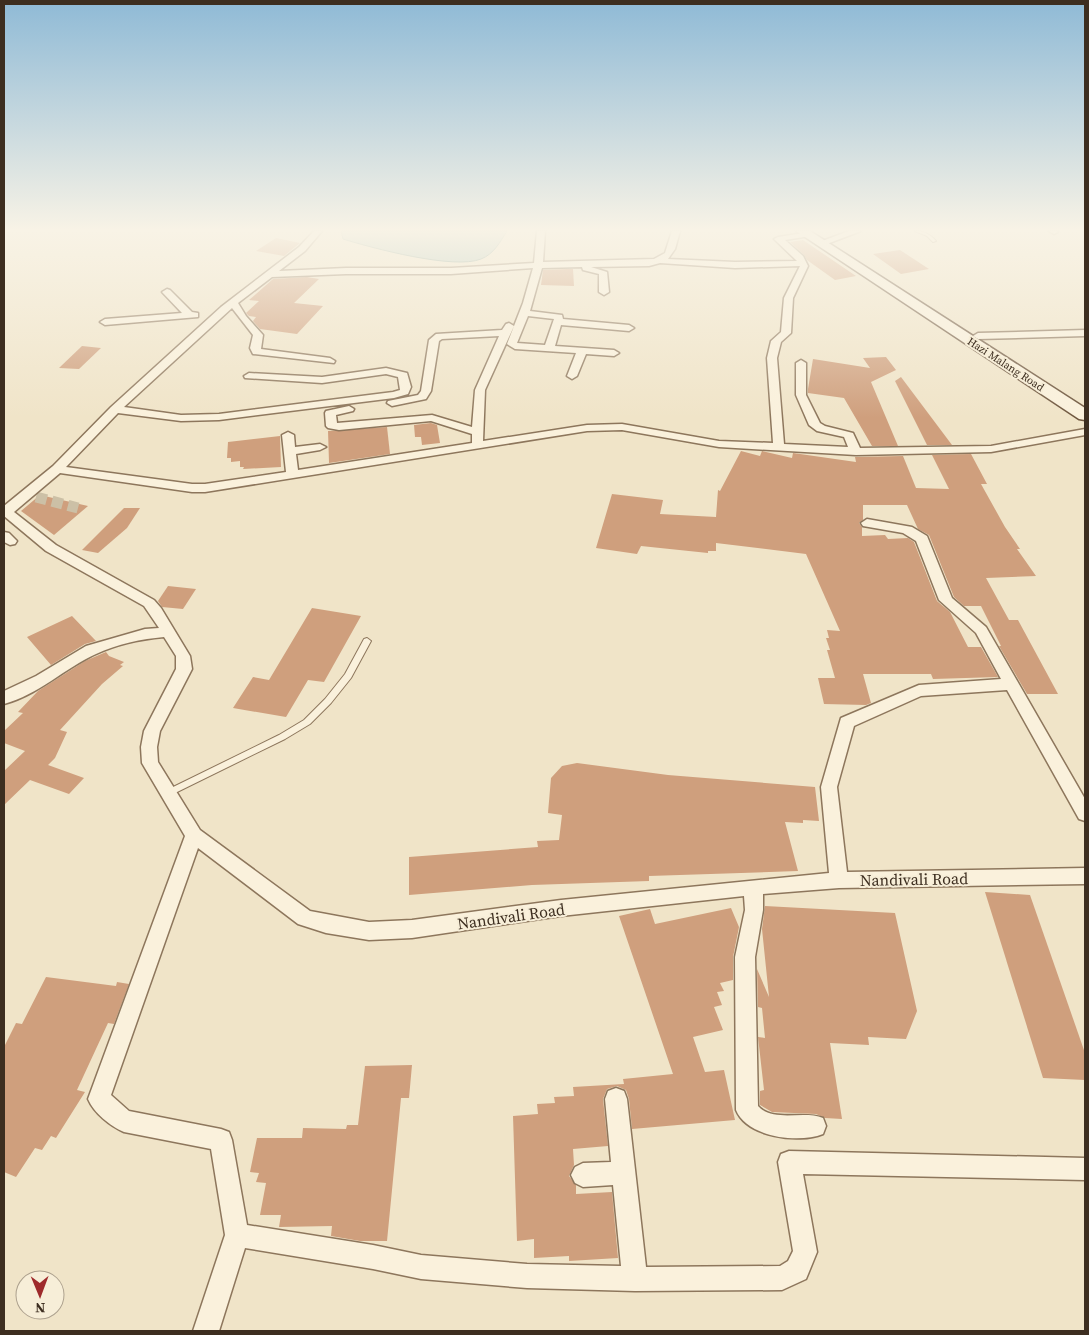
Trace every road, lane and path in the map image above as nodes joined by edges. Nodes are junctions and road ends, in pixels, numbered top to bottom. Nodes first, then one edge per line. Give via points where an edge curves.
1 (168, 293) edge
2 (244, 293) edge
3 (524, 293) edge
4 (532, 293) edge
5 (789, 293) edge
6 (902, 293) edge
7 (908, 293) edge
8 (233, 302) junction
9 (190, 314) junction
10 (524, 314) junction
11 (217, 315) junction
12 (105, 322) dead end
13 (559, 322) junction
14 (629, 328) dead end
15 (506, 333) junction
16 (1085, 333) edge
17 (978, 336) junction
18 (549, 348) junction
19 (582, 350) junction
20 (614, 353) dead end
21 (330, 361) dead end
22 (801, 363) dead end
23 (249, 376) dead end
24 (572, 376) dead end
25 (1085, 405) edge
26 (116, 409) junction
27 (1085, 415) edge
28 (478, 432) junction
29 (1085, 432) edge
30 (288, 435) dead end
31 (477, 444) junction
32 (320, 447) dead end
33 (779, 447) junction
34 (289, 451) junction
35 (856, 452) junction
36 (57, 469) junction
37 (292, 474) junction
38 (7, 517) edge
39 (867, 523) dead end
40 (167, 632) junction
41 (367, 641) dead end
42 (1011, 684) junction
43 (4, 698) edge
44 (168, 793) junction
45 (1085, 814) edge
46 (194, 835) junction
47 (1085, 876) edge
48 (839, 880) junction
49 (753, 887) junction
50 (616, 1099) dead end
51 (816, 1126) dead end
52 (1085, 1169) edge
53 (624, 1173) junction
54 (583, 1175) dead end
55 (237, 1235) junction
56 (636, 1279) junction
57 (206, 1331) edge

1 - 9 street
2 - 8 street
3 - 15 street
4 - 10 street
5 - 33 street via 786,333 776,341 772,358
6 - 27 main road, Hazi Malang Road
7 - 17 main road, Hazi Malang Road
8 - 11 street
8 - 21 street via 258,335 257,352
9 - 11 street
9 - 12 street
10 - 13 street via 557,316
10 - 18 street via 513,345
11 - 26 street
13 - 14 street
13 - 18 street
15 - 28 street via 480,390
15 - 28 street via 439,336 434,340 426,391 422,397 330,413 332,426 336,427 432,418
16 - 17 street
17 - 25 main road, Hazi Malang Road
18 - 19 street
19 - 20 street
19 - 24 street
22 - 35 street via 801,394 815,425 849,434
23 - 26 street via 334,380 386,371 403,375 406,387 404,392 394,395 219,416 182,418
26 - 36 street
28 - 31 street
29 - 35 street via 991,449
30 - 34 street
31 - 33 street via 587,428 622,427 719,444
31 - 37 street
32 - 34 street
33 - 35 street
34 - 37 street
36 - 37 street via 192,488
36 - 38 street
38 - 40 street, Nandivali Road via 51,548 149,604 156,610
39 - 42 street via 907,530 922,539 946,600 981,630
40 - 43 street via 145,634 91,650
40 - 44 street, Nandivali Road via 183,656 184,669 152,731 149,747 150,763
41 - 44 lane via 348,676 306,722
42 - 45 street
42 - 48 street via 919,691 847,722 829,787
44 - 46 street, Nandivali Road
46 - 49 street, Nandivali Road via 305,918 369,932
46 - 55 street via 99,1100 124,1122 221,1140
47 - 48 street, Nandivali Road
48 - 49 street, Nandivali Road
49 - 51 street via 754,910 745,957 747,1110 752,1118 763,1122
50 - 53 street
52 - 56 street via 789,1162 805,1252 797,1270 782,1278
53 - 54 street
53 - 56 street
55 - 56 street via 421,1267 527,1276
55 - 57 street

